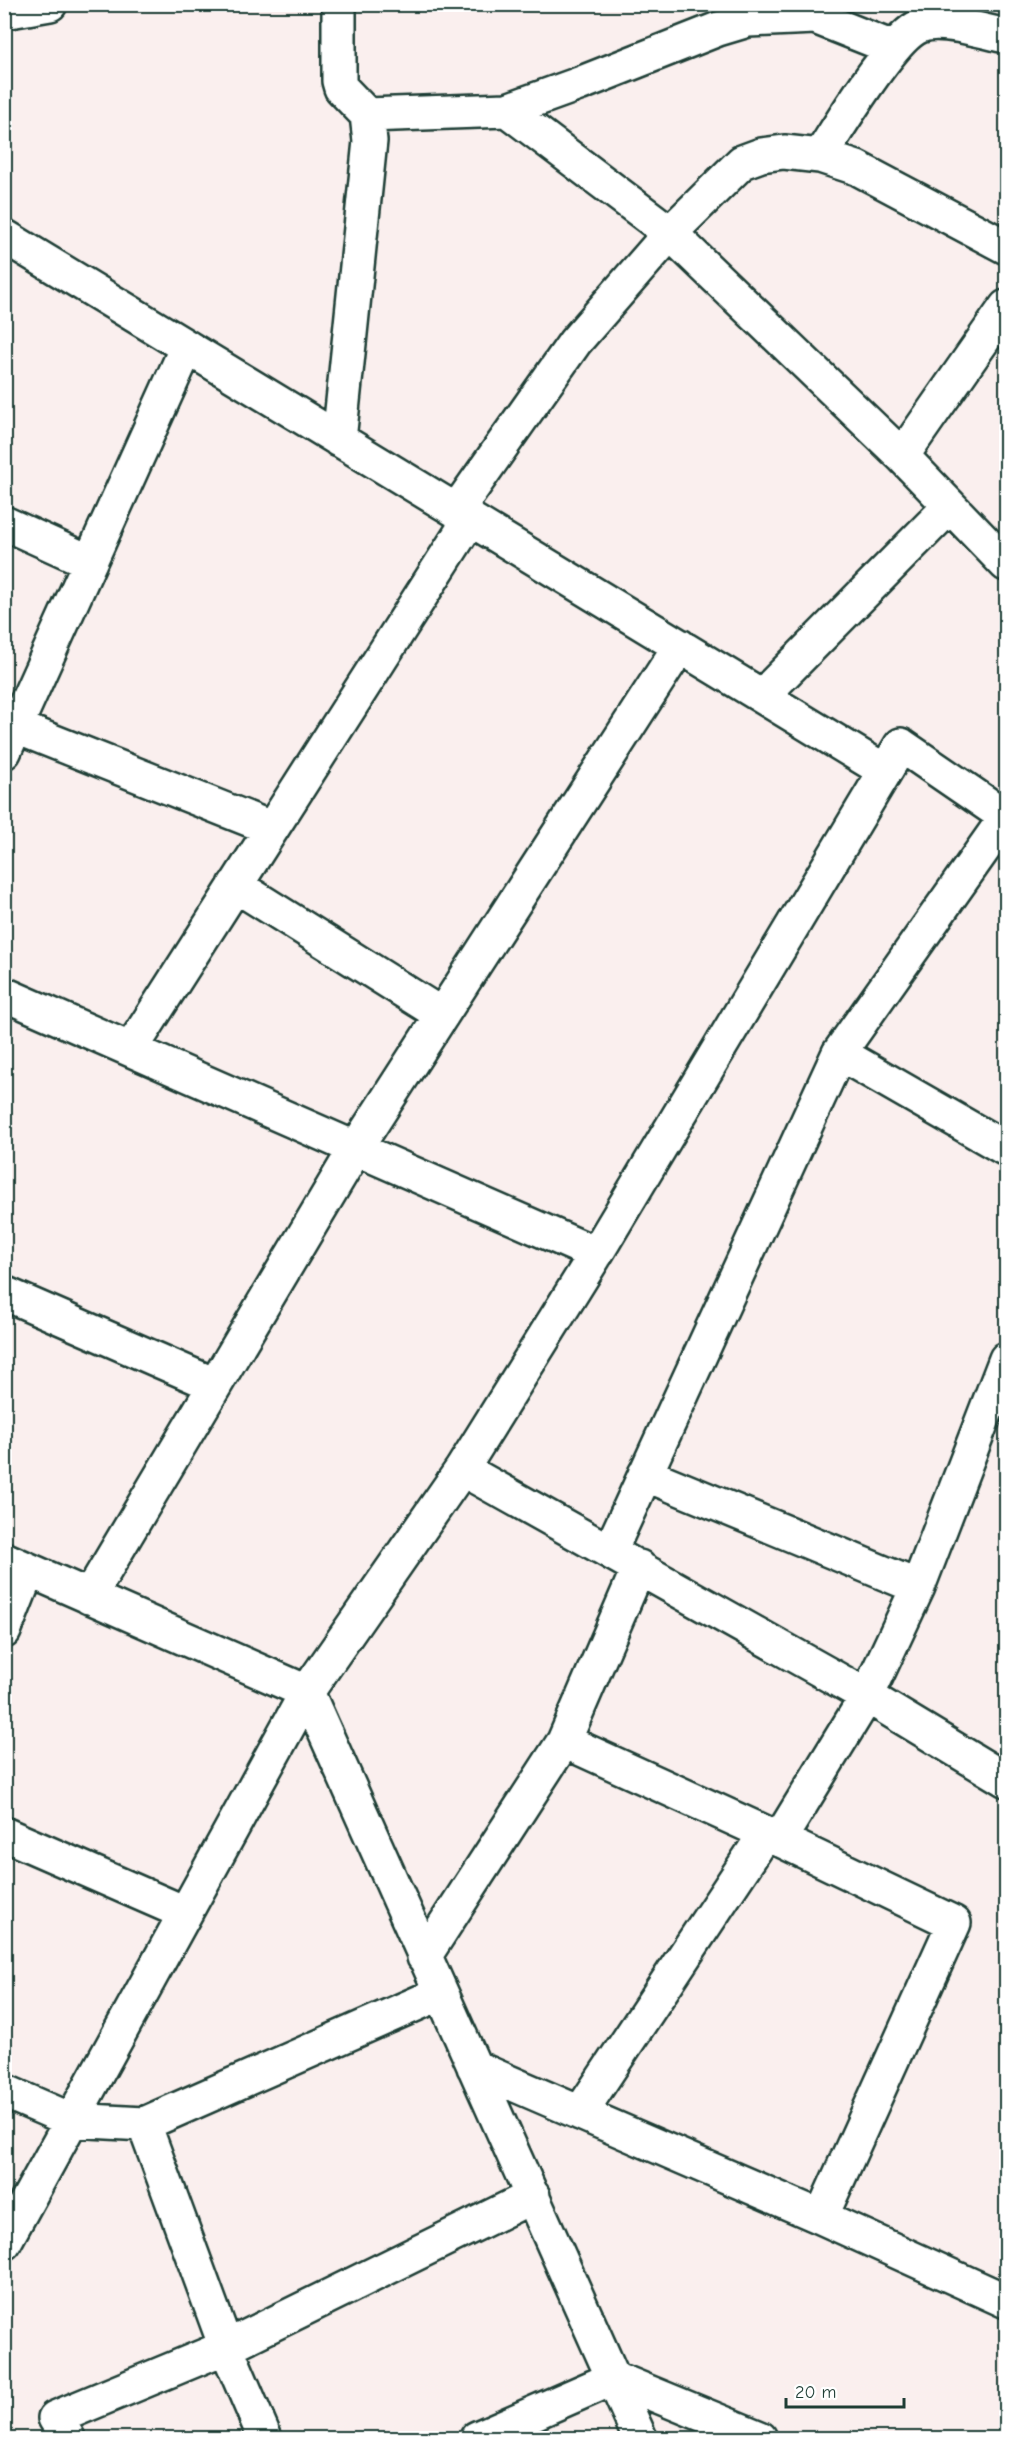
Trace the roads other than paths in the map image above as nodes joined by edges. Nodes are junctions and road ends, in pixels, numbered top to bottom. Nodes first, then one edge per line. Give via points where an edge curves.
1 (50, 4) edge
2 (339, 4) edge
3 (4, 12) edge
4 (1006, 36) edge
5 (893, 48) junction
6 (507, 110) junction
7 (368, 114) junction
8 (820, 156) junction
9 (670, 233) junction
10 (4, 236) edge
11 (1006, 247) edge
12 (1006, 307) edge
13 (187, 347) junction
14 (339, 440) junction
15 (902, 456) junction
16 (950, 506) junction
17 (463, 515) junction
18 (4, 523) edge
19 (90, 562) junction
20 (1006, 564) edge
21 (680, 646) junction
22 (762, 696) junction
23 (8, 734) edge
24 (885, 771) junction
25 (1006, 817) edge
26 (272, 828) junction
27 (236, 885) junction
28 (4, 994) edge
29 (442, 1015) junction
30 (130, 1049) junction
31 (840, 1053) junction
32 (356, 1148) junction
33 (1006, 1149) edge
34 (596, 1254) junction
35 (4, 1293) edge
36 (1006, 1359) edge
37 (215, 1385) junction
38 (462, 1469) junction
39 (645, 1474) junction
40 (610, 1551) junction
41 (16, 1565) edge
42 (639, 1568) junction
43 (918, 1587) junction
44 (89, 1596) junction
45 (4, 1631) edge
46 (307, 1692) junction
47 (867, 1696) junction
48 (564, 1741) junction
49 (1006, 1780) edge
50 (4, 1834) edge
51 (773, 1837) junction
52 (185, 1913) junction
53 (424, 1957) junction
54 (441, 1993) junction
55 (474, 2067) junction
56 (4, 2091) edge
57 (580, 2113) junction
58 (71, 2120) junction
59 (144, 2124) junction
60 (533, 2196) junction
61 (821, 2217) junction
62 (4, 2243) edge
63 (1006, 2301) edge
64 (226, 2347) junction
65 (614, 2378) junction
66 (68, 2439) edge
67 (265, 2439) edge
68 (477, 2439) edge
69 (640, 2439) edge
70 (760, 2439) edge

1 - 3 street
2 - 7 street via 339,81 341,88
4 - 5 street via 928,24 919,26
5 - 6 street via 816,17 748,20
5 - 8 street
6 - 7 street
6 - 9 street
7 - 14 street via 369,148
8 - 9 street via 784,152 742,162
8 - 11 street via 857,168
9 - 15 street
9 - 17 street via 575,342
10 - 13 street
12 - 15 street
13 - 14 street
13 - 19 street
14 - 17 street
15 - 16 street
16 - 20 street
16 - 22 street
17 - 21 street
17 - 26 street
18 - 19 street
19 - 23 street
21 - 22 street
21 - 29 street
22 - 24 street
23 - 26 street
24 - 25 street via 901,745
24 - 34 street
25 - 31 street
26 - 27 street
27 - 29 street
27 - 30 street
28 - 30 street
29 - 32 street
30 - 32 street
31 - 33 street
31 - 39 street
32 - 34 street
32 - 37 street
34 - 38 street
35 - 37 street
36 - 43 street
37 - 44 street
38 - 40 street
38 - 46 street
39 - 40 street
39 - 43 street
40 - 42 street
41 - 44 street
41 - 45 street
42 - 47 street
42 - 48 street
43 - 47 street
44 - 46 street
46 - 52 street
46 - 53 street
47 - 49 street
47 - 51 street
48 - 51 street
48 - 53 street
50 - 52 street
51 - 57 street
51 - 61 street via 954,1923
52 - 58 street
53 - 54 street
54 - 55 street
54 - 59 street
55 - 57 street
55 - 60 street
56 - 58 street
57 - 61 street
58 - 59 street
58 - 62 street
59 - 64 street
60 - 64 street
60 - 65 street
61 - 63 street
64 - 66 street via 55,2418
64 - 67 street
65 - 68 street
65 - 69 street
65 - 70 street

